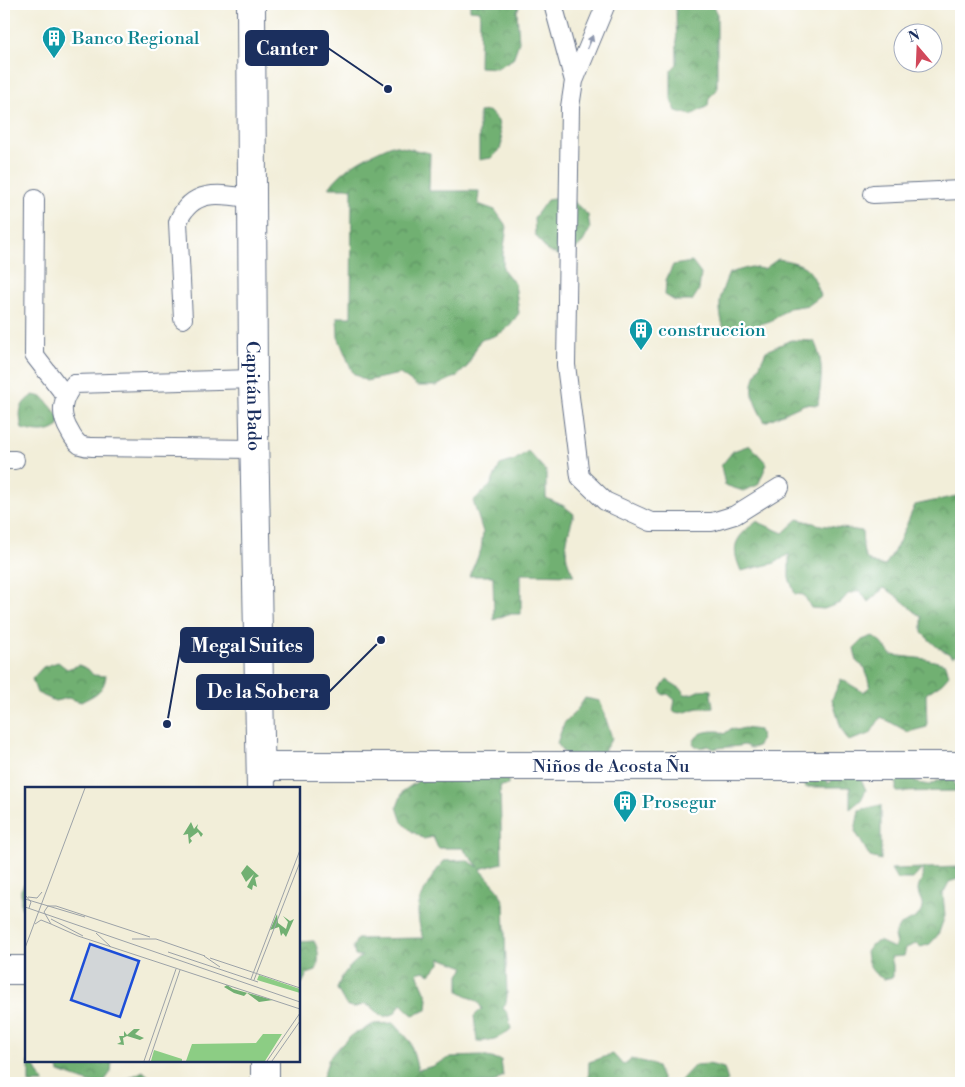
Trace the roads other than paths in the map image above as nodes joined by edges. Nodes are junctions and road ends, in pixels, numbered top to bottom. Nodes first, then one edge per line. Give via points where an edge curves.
1 (251, 4) edge
2 (553, 4) edge
3 (606, 4) edge
4 (574, 81) junction
5 (961, 190) edge
6 (873, 194) dead end
7 (35, 199) dead end
8 (253, 199) junction
9 (183, 319) dead end
10 (253, 379) junction
11 (66, 395) junction
12 (254, 449) junction
13 (780, 488) dead end
14 (961, 766) edge
15 (261, 777) edge
16 (4, 970) edge
17 (25, 970) edge
18 (265, 1062) edge
19 (265, 1083) edge

1 - 8 street, Capitán Bado
2 - 4 lane
4 -> 3 lane
4 - 13 lane via 570,107 566,365 580,477 605,502 652,522 712,522 734,515
5 - 6 lane
7 - 11 lane via 34,355
8 - 9 lane via 208,196 191,203 183,211 178,222
8 - 10 street, Capitán Bado
10 - 11 lane via 74,384
10 - 12 street, Capitán Bado
11 - 12 lane via 62,414 80,445
12 - 15 street, Capitán Bado
14 - 15 street, Niños de Acosta Ñu
16 - 17 street
18 - 19 street

